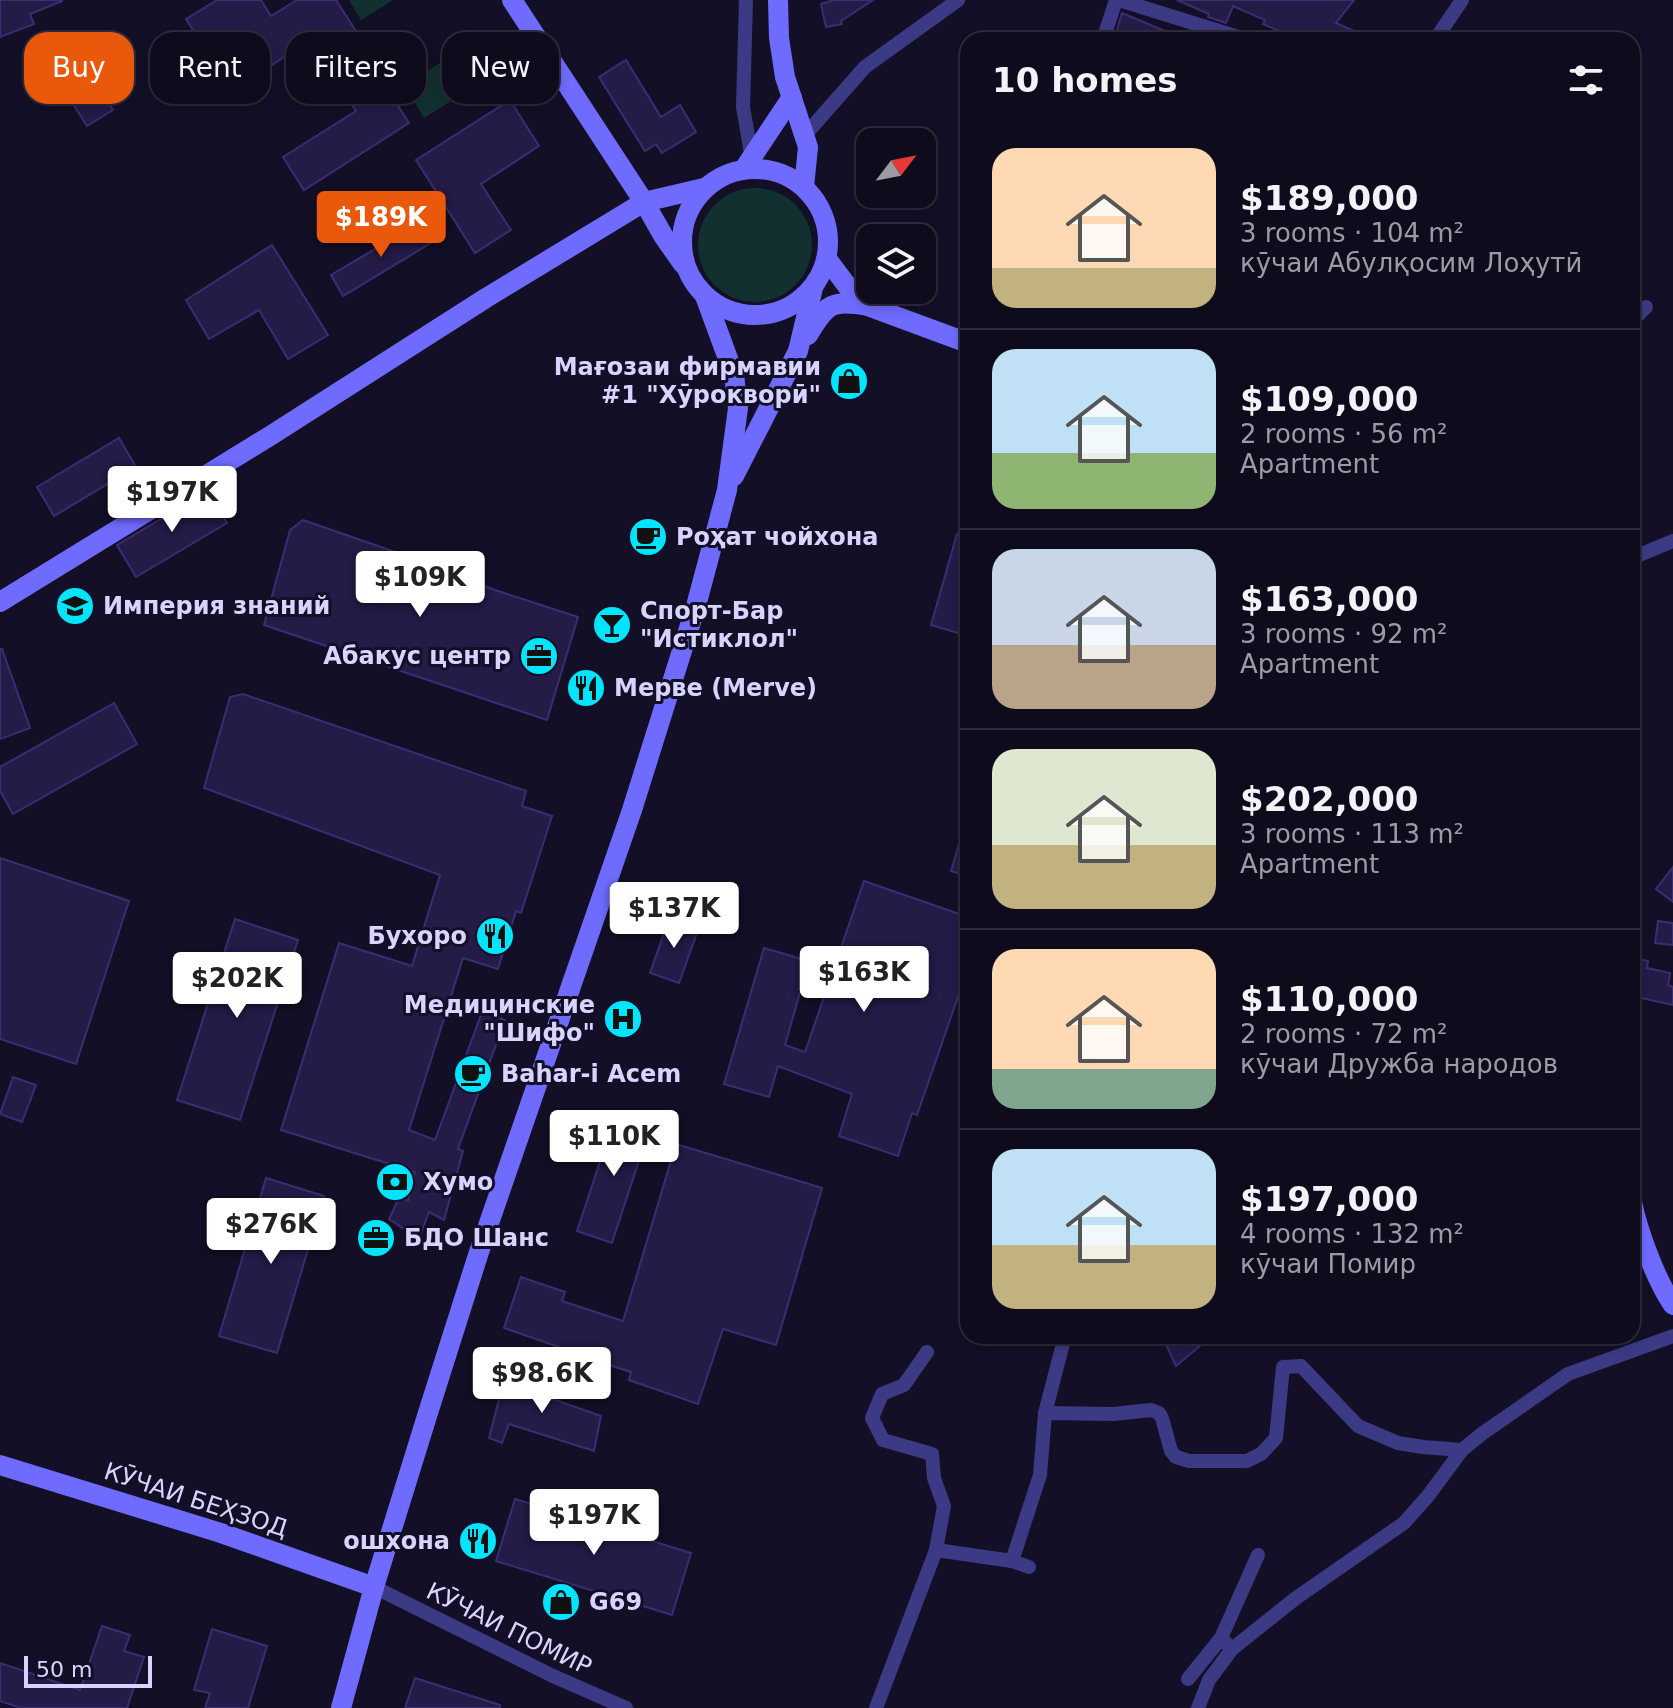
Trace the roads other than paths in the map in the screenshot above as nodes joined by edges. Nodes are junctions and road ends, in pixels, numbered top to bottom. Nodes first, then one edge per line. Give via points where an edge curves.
1 (512, 0) edge
2 (746, 0) edge
3 (778, 0) edge
4 (958, 0) edge
5 (1118, 0) edge
6 (1462, 0) edge
7 (1106, 32) edge
8 (1222, 32) edge
9 (1440, 32) edge
10 (792, 97) junction
11 (805, 135) junction
12 (748, 164) junction
13 (804, 187) junction
14 (704, 188) junction
15 (644, 202) junction
16 (827, 259) junction
17 (685, 267) junction
18 (813, 288) junction
19 (705, 296) junction
20 (868, 306) junction
21 (1646, 307) dead end
22 (1640, 313) edge
23 (960, 340) edge
24 (798, 351) junction
25 (727, 490) junction
26 (1673, 541) edge
27 (1640, 555) edge
28 (0, 602) edge
29 (1640, 1231) edge
30 (1673, 1305) edge
31 (1673, 1336) edge
32 (1063, 1344) edge
33 (927, 1352) dead end
34 (1045, 1413) junction
35 (1462, 1450) junction
36 (0, 1465) edge
37 (936, 1550) junction
38 (1258, 1555) dead end
39 (1012, 1561) junction
40 (1029, 1567) dead end
41 (374, 1587) junction
42 (1226, 1643) junction
43 (1188, 1679) dead end
44 (341, 1708) edge
45 (626, 1708) edge
46 (876, 1708) edge
47 (1198, 1708) edge

1 - 15 main road
2 - 12 street via 743,107
3 - 10 main road via 779,38
4 - 11 street via 865,67
5 - 7 street
5 - 8 street
6 - 9 street
10 - 11 main road
10 - 12 main road
11 - 13 main road
12 - 13 main road via 776,171
12 - 14 main road
13 - 16 main road via 825,220
14 - 15 main road
14 - 17 main road via 683,224
15 - 17 main road
15 - 28 main road
16 - 18 main road
16 - 20 main road
17 - 19 main road
18 - 19 main road via 790,307 761,316 731,312
18 - 24 main road
19 - 25 main road via 734,375 738,408
20 - 23 main road
20 - 24 main road via 846,301 834,305 819,315
21 - 22 street
24 - 25 main road
25 - 41 main road via 632,810 479,1252
26 - 27 street
29 - 30 main road
31 - 35 street via 1568,1374
32 - 34 street
33 - 37 street via 904,1385 882,1394 872,1418 883,1440 932,1454 944,1506
34 - 35 street via 1151,1410 1162,1418 1176,1457 1247,1461 1276,1438 1283,1367 1301,1366 1358,1426 1398,1443
34 - 39 street via 1040,1475
35 - 42 street via 1404,1523
36 - 41 main road, КӮЧАИ БЕҲЗОД
37 - 39 street
37 - 46 street
38 - 42 street
39 - 40 street
41 - 44 main road
41 - 45 street, КӮЧАИ ПОМИР
42 - 43 street
42 - 47 street

